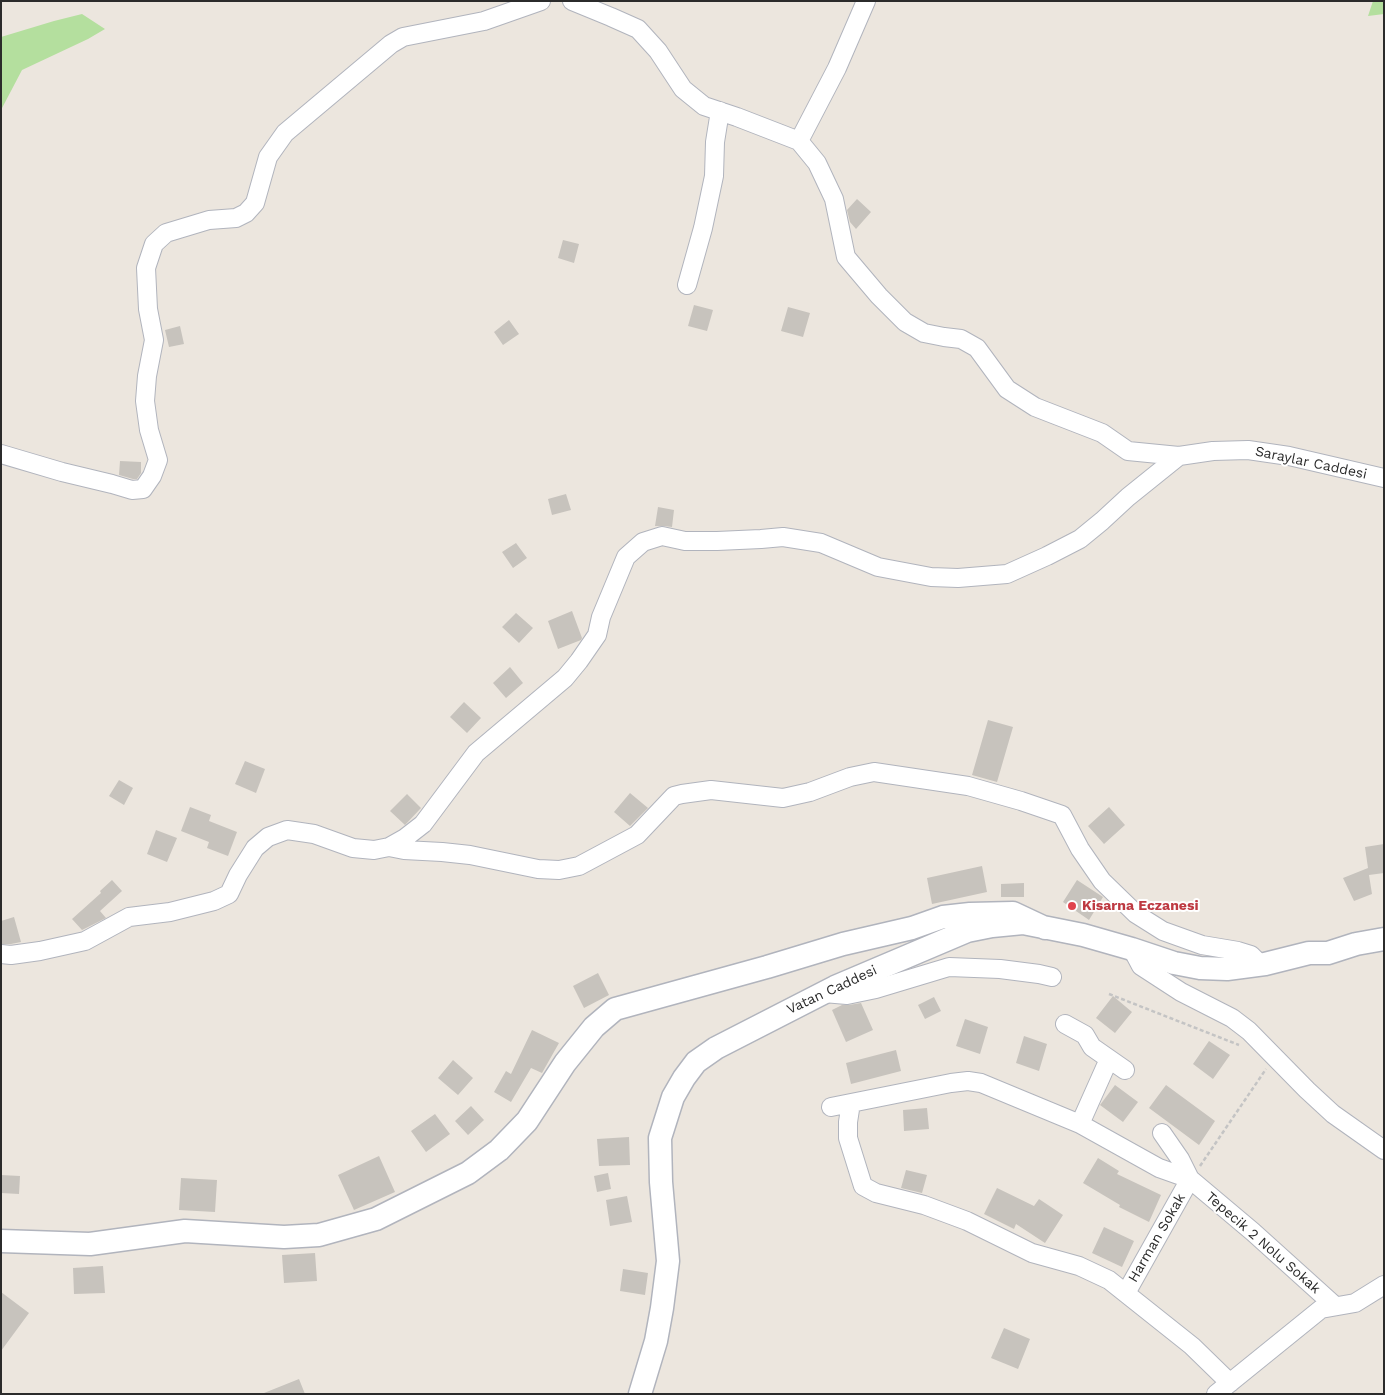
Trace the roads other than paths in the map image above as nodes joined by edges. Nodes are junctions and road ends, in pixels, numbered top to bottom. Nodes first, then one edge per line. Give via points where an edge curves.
1 (541, 1) edge
2 (572, 1) edge
3 (866, 1) edge
4 (720, 111) junction
5 (799, 141) junction
6 (687, 285) dead end
7 (1, 454) edge
8 (1179, 456) junction
9 (1384, 478) edge
10 (389, 847) junction
11 (1384, 924) edge
12 (1045, 928) junction
13 (1384, 939) edge
14 (1132, 949) junction
15 (1310, 953) junction
16 (1, 954) edge
17 (1260, 964) junction
18 (1052, 977) dead end
19 (824, 993) junction
20 (1065, 1024) dead end
21 (1109, 1059) junction
22 (1124, 1070) dead end
23 (851, 1103) junction
24 (831, 1107) dead end
25 (1080, 1124) junction
26 (1162, 1133) dead end
27 (1384, 1150) edge
28 (1190, 1179) junction
29 (1, 1241) edge
30 (1384, 1285) edge
31 (1126, 1293) junction
32 (1335, 1306) junction
33 (1223, 1389) edge
34 (640, 1394) edge

1 - 7 street via 484,21 403,37 391,44 285,133 268,157 255,203 246,213 236,218 209,220 166,232 154,244 146,268 154,340 145,401 158,460 143,489 132,490
2 - 4 street via 638,29 658,51 683,89 704,106
3 - 5 street via 837,68
4 - 5 street
4 - 6 street via 714,176
5 - 8 street, Saraylar Caddesi via 817,163 834,199 846,258 905,322 924,333 961,339 977,348 1007,389 1035,407 1102,433 1128,451
8 - 9 street, Saraylar Caddesi via 1248,450
8 - 10 street via 1080,539 1007,574 931,577 878,567 821,543 783,536 717,542 662,536 643,542 626,556 600,618 597,635 565,678 476,753 423,824
10 - 16 street via 374,850 353,848 314,834 287,830 255,848 229,894 214,901 170,912 129,917 85,941 40,951
10 - 17 street via 470,855 538,869 559,870 579,866 637,835 674,796 711,790 783,798 874,772 968,786 1062,815 1102,881 1136,914 1163,930 1202,946 1251,954
11 - 15 street, Vatan Caddesi via 1353,930 1325,942
12 - 14 street, Vatan Caddesi
12 - 19 street, Vatan Caddesi via 1023,923 967,931
12 - 29 street via 1014,913 944,918 615,1009 594,1026 527,1121 499,1150 468,1174 376,1219 319,1236 185,1231 90,1244
13 - 15 street, Vatan Caddesi via 1328,953
14 - 17 street, Vatan Caddesi via 1200,968 1227,969
14 - 27 street via 1141,966 1249,1031 1333,1114
15 - 17 street, Vatan Caddesi
18 - 19 street via 1000,969 949,967 876,989 847,995
19 - 34 street, Vatan Caddesi via 716,1048 696,1062 673,1097 660,1138 668,1261 656,1341
20 - 21 street via 1084,1035 1092,1047
21 - 22 street
21 - 25 street
23 - 24 street
23 - 25 street via 968,1081 981,1083
23 - 31 street via 848,1138 863,1186 967,1221 1032,1253 1079,1266 1109,1280
25 - 28 street via 1159,1168
26 - 28 street, Harman Sokak
28 - 31 street, Harman Sokak
28 - 32 street, Tepecik 2 Nolu Sokak
30 - 32 street via 1355,1303
31 - 33 street via 1192,1346
32 - 33 street via 1320,1309

